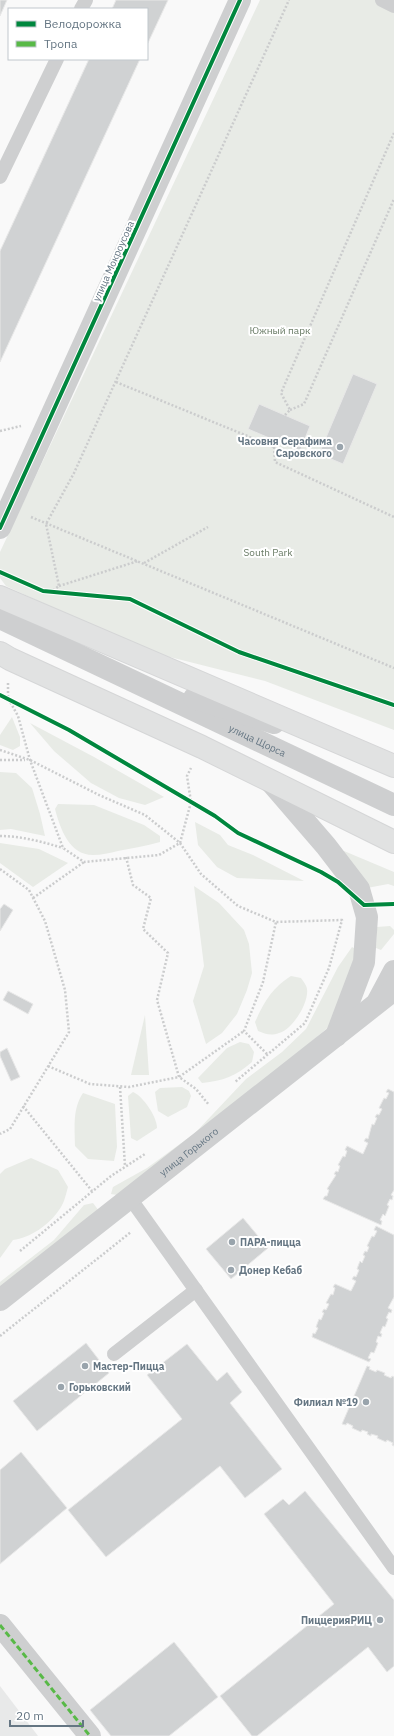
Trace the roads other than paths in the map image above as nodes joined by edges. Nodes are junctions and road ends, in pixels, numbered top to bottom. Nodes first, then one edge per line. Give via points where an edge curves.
1 (240, 0) edge
2 (382, 0) edge
3 (394, 6) edge
4 (57, 60) edge
5 (0, 177) edge
6 (0, 528) edge
7 (0, 597) edge
8 (0, 618) edge
9 (0, 653) edge
10 (120, 675) junction
11 (353, 748) junction
12 (394, 766) edge
13 (394, 774) edge
14 (270, 781) junction
15 (394, 805) edge
16 (394, 842) edge
17 (394, 971) edge
18 (386, 996) edge
19 (335, 1038) junction
20 (130, 1198) junction
21 (196, 1290) junction
22 (0, 1300) edge
23 (114, 1354) dead end
24 (394, 1568) edge
25 (0, 1625) edge
26 (90, 1736) edge

1 - 6 street, улица Мокроусова
2 - 3 lane
4 - 5 lane
7 - 11 main road
8 - 10 street, улица Щорса
9 - 14 main road
10 - 11 street, улица Щорса
10 - 15 street, улица Щорса
11 - 12 main road
11 - 13 street, улица Щорса
14 - 16 main road
14 - 19 street via 359,888 367,917 364,962
17 - 18 street, улица Горького
18 - 19 street, улица Горького
19 - 20 street, улица Горького
20 - 21 lane
20 - 22 street, улица Горького
21 - 23 lane
21 - 24 lane
25 - 26 street

